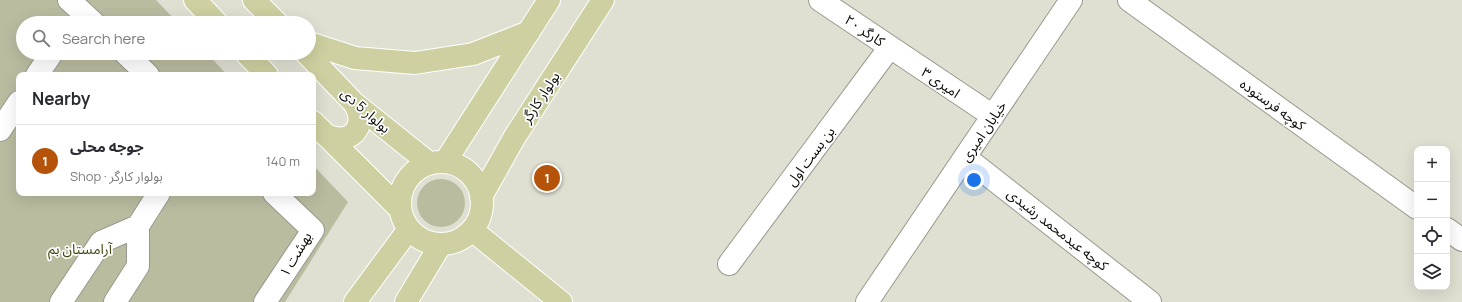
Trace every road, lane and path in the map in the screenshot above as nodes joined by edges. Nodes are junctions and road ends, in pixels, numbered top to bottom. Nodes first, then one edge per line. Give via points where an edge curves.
1 (194, 0) edge
2 (254, 0) edge
3 (550, 0) edge
4 (603, 0) edge
5 (820, 0) edge
6 (1072, 0) edge
7 (1129, 0) edge
8 (210, 16) edge
9 (270, 16) edge
10 (529, 32) junction
11 (316, 45) edge
12 (890, 47) junction
13 (47, 60) edge
14 (132, 60) edge
15 (253, 60) edge
16 (313, 60) edge
17 (39, 72) edge
18 (145, 72) edge
19 (264, 72) edge
20 (354, 103) junction
21 (16, 106) edge
22 (993, 116) junction
23 (318, 128) edge
24 (0, 130) edge
25 (965, 157) junction
26 (437, 163) junction
27 (158, 196) edge
28 (277, 196) edge
29 (481, 197) junction
30 (1414, 206) edge
31 (400, 209) junction
32 (138, 226) junction
33 (409, 229) junction
34 (472, 230) junction
35 (1450, 231) edge
36 (1462, 240) edge
37 (442, 244) junction
38 (729, 264) dead end
39 (61, 302) edge
40 (115, 302) edge
41 (265, 302) edge
42 (355, 302) edge
43 (406, 302) edge
44 (561, 302) edge
45 (866, 302) edge
46 (1150, 302) edge

1 - 8 main road
2 - 9 main road
3 - 10 main road
4 - 29 main road, بولوار کارگر via 514,138
5 - 12 street, کارگر ۲۰
6 - 22 street, خیابان امیری
7 - 30 street, کوچه فرستوده
10 - 11 main road via 473,54 414,62 355,58
10 - 26 main road
12 - 22 street, امیری ۳
12 - 38 street, بن بست اول
13 - 17 street
14 - 18 street
15 - 19 main road
16 - 20 main road, بولوار 5 دی
20 - 23 main road via 359,110 360,118 354,134 338,140
20 - 26 main road, بولوار 5 دی
21 - 24 street
22 - 25 street, خیابان امیری
23 - 31 main road
25 - 45 street, خیابان امیری
25 - 46 street, کوچه عیدمحمد رشیدی
26 - 29 main road via 455,165 469,173
26 - 31 main road via 419,168 407,179 401,193
27 - 32 street
28 - 41 street, بهشت ۱ via 313,230
29 - 34 main road via 481,212
31 - 33 main road
32 - 39 street via 101,242
32 - 40 street via 138,266
33 - 37 main road via 426,241
33 - 42 main road
34 - 37 main road via 461,239
34 - 44 main road
35 - 36 street
37 - 43 main road

